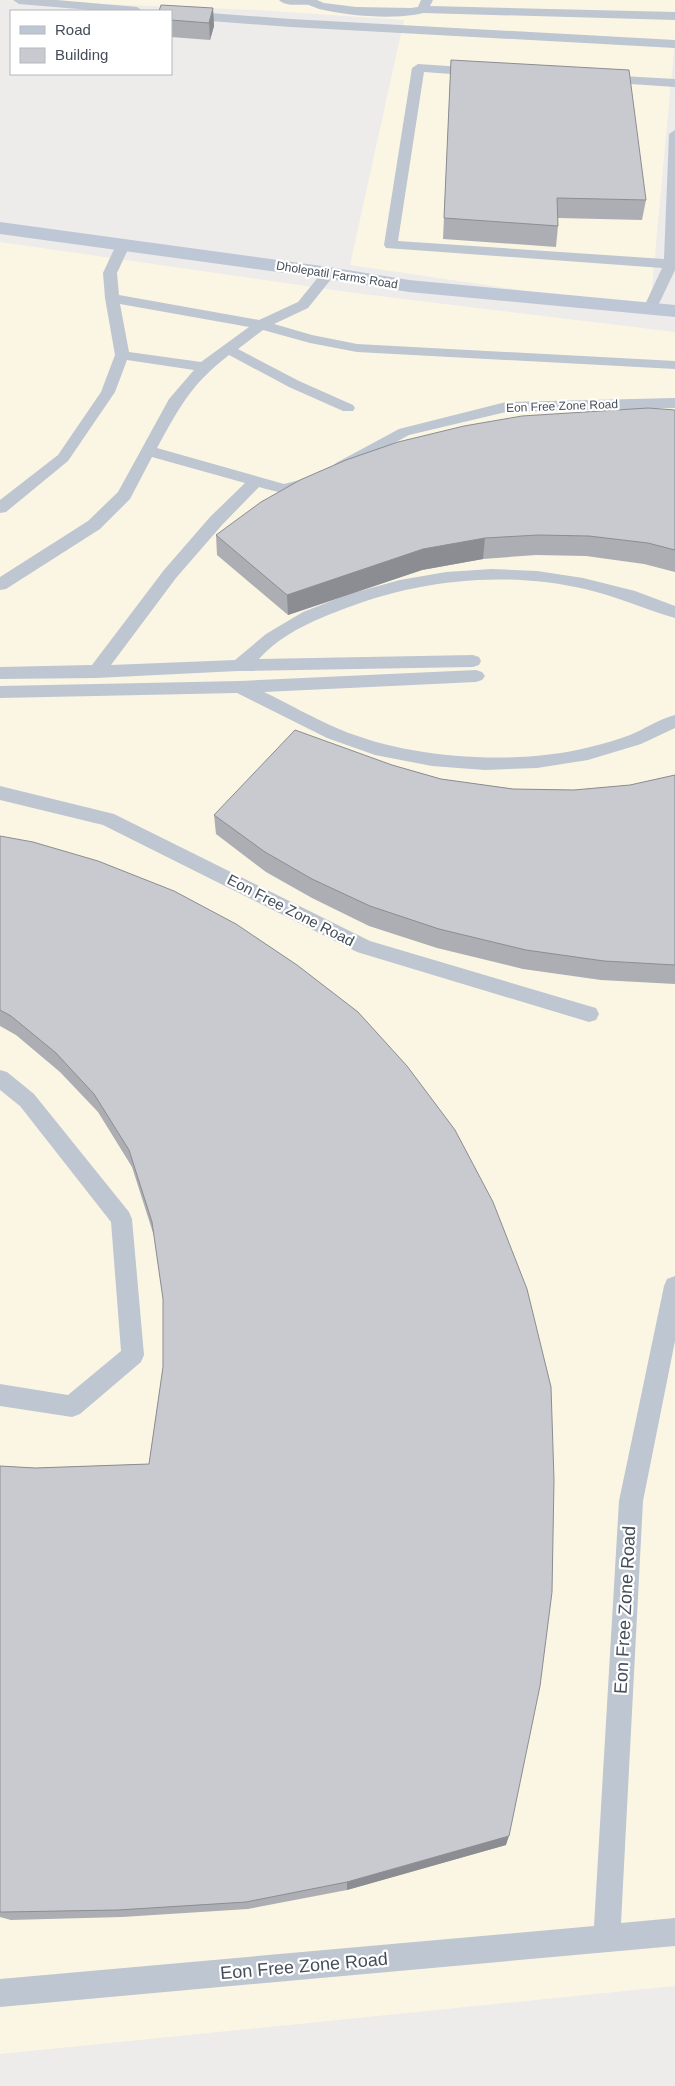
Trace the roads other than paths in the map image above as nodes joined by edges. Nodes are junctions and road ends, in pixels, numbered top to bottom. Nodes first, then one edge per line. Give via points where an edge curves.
1 (19, 0) edge
2 (285, 0) edge
3 (312, 1) edge
4 (425, 5) edge
5 (126, 10) edge
6 (172, 14) edge
7 (674, 33) edge
8 (487, 72) edge
9 (596, 78) edge
10 (675, 83) edge
11 (675, 134) edge
12 (0, 228) edge
13 (123, 245) junction
14 (670, 264) junction
15 (329, 273) junction
16 (112, 298) junction
17 (650, 309) junction
18 (675, 312) edge
19 (261, 325) junction
20 (228, 349) junction
21 (122, 355) junction
22 (675, 365) edge
23 (204, 367) junction
24 (675, 403) edge
25 (348, 408) dead end
26 (149, 451) junction
27 (256, 481) junction
28 (0, 508) edge
29 (0, 585) edge
30 (675, 612) edge
31 (239, 665) junction
32 (96, 672) junction
33 (0, 673) edge
34 (239, 687) junction
35 (0, 692) edge
36 (675, 721) edge
37 (0, 793) edge
38 (589, 1014) dead end
39 (0, 1078) edge
40 (675, 1286) edge
41 (0, 1396) edge
42 (675, 1932) edge
43 (607, 1938) junction
44 (0, 1993) edge

1 - 5 lane
2 - 3 lane
3 - 4 lane via 320,6 356,11 411,12
4 - 7 lane
6 - 7 lane via 291,23
8 - 14 lane via 418,68 391,244
9 - 10 lane
11 - 14 lane
12 - 13 street, Dholepatil Farms Road
13 - 15 street, Dholepatil Farms Road
13 - 16 lane via 110,273
14 - 17 lane
15 - 17 street, Dholepatil Farms Road via 409,286
15 - 19 lane via 303,305
16 - 19 lane
16 - 21 lane
17 - 18 street, Dholepatil Farms Road
19 - 20 lane
19 - 22 lane via 357,348
20 - 23 lane
20 - 25 lane
21 - 23 lane
21 - 28 lane via 108,392 63,458
23 - 26 lane via 176,399
24 - 27 lane, Eon Free Zone Road via 506,407 404,432 302,486 284,489
26 - 27 lane, Eon Free Zone Road
26 - 29 lane via 124,495 94,525
27 - 32 lane via 170,574
30 - 31 lane via 595,585 545,577 495,574 445,577 396,585 349,598 306,617 275,636
31 - 32 lane
31 - 34 lane via 475,668
32 - 33 lane
34 - 35 lane
34 - 36 lane via 333,734 381,750 432,760 485,764 537,762 588,754 635,740
37 - 38 lane, Eon Free Zone Road via 108,819 364,947
39 - 41 lane via 27,1100 121,1219 133,1355 72,1406
40 - 43 lane, Eon Free Zone Road via 631,1501
42 - 43 lane, Eon Free Zone Road
43 - 44 lane, Eon Free Zone Road

